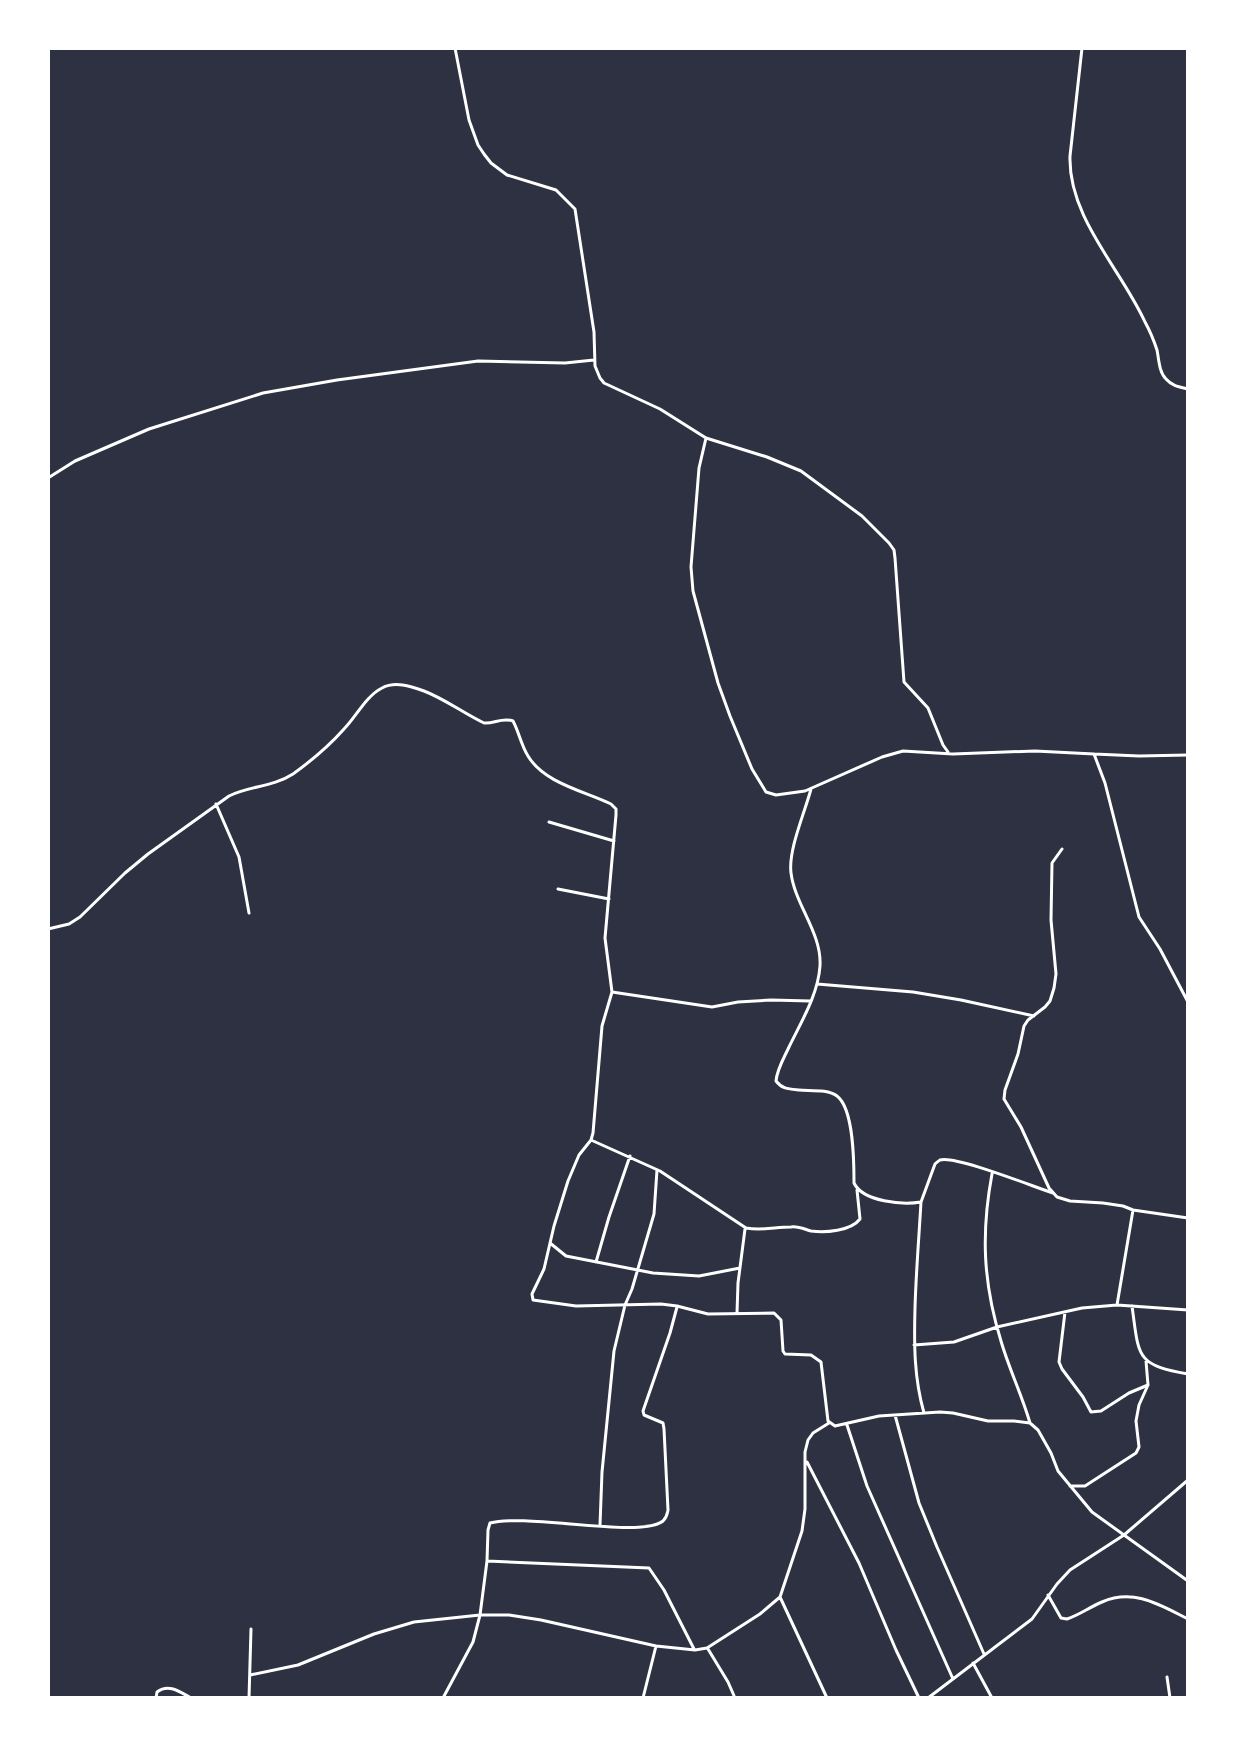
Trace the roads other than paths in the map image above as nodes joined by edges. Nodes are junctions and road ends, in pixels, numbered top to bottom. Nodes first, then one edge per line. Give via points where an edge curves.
1 (455, 48) edge
2 (1082, 48) edge
3 (594, 360) junction
4 (1188, 389) edge
5 (706, 438) junction
6 (48, 478) edge
7 (948, 752) junction
8 (1094, 754) junction
9 (1188, 755) edge
10 (811, 788) junction
11 (216, 804) junction
12 (549, 822) dead end
13 (614, 841) junction
14 (1062, 849) dead end
15 (558, 889) dead end
16 (609, 899) junction
17 (249, 913) dead end
18 (48, 929) edge
19 (817, 984) junction
20 (612, 992) junction
21 (811, 1001) junction
22 (1188, 1002) edge
23 (1034, 1016) junction
24 (591, 1140) junction
25 (630, 1156) junction
26 (657, 1170) junction
27 (993, 1172) junction
28 (857, 1190) junction
29 (1053, 1193) junction
30 (921, 1202) junction
31 (1133, 1210) junction
32 (1188, 1218) edge
33 (746, 1228) junction
34 (550, 1243) junction
35 (596, 1262) junction
36 (740, 1268) junction
37 (637, 1269) junction
38 (625, 1305) junction
39 (1117, 1305) junction
40 (677, 1306) junction
41 (1132, 1306) junction
42 (1188, 1310) edge
43 (1065, 1312) junction
44 (737, 1313) junction
45 (997, 1327) junction
46 (914, 1345) junction
47 (1146, 1361) junction
48 (1188, 1374) edge
49 (1148, 1385) junction
50 (924, 1413) junction
51 (895, 1415) junction
52 (830, 1423) junction
53 (847, 1423) junction
54 (1030, 1423) junction
55 (805, 1458) junction
56 (1188, 1480) edge
57 (1070, 1486) junction
58 (600, 1525) junction
59 (1124, 1535) junction
60 (487, 1561) junction
61 (1188, 1581) edge
62 (1048, 1595) junction
63 (780, 1597) junction
64 (480, 1615) junction
65 (1188, 1619) edge
66 (251, 1629) dead end
67 (656, 1646) junction
68 (707, 1648) junction
69 (695, 1650) junction
70 (984, 1654) junction
71 (973, 1663) junction
72 (250, 1675) junction
73 (1167, 1677) dead end
74 (953, 1679) junction
75 (156, 1698) edge
76 (191, 1698) edge
77 (249, 1698) edge
78 (443, 1698) edge
79 (643, 1698) edge
80 (735, 1698) edge
81 (827, 1698) edge
82 (919, 1698) edge
83 (928, 1698) edge
84 (992, 1698) edge
85 (1170, 1698) edge

1 - 3 street via 469,120 484,154 507,175 556,190 575,209
2 - 4 street via 1072,183 1088,223 1145,321 1161,373 1176,387
3 - 5 street via 604,383
3 - 6 street via 467,362 263,393 149,429
5 - 7 street via 801,471 889,543 895,558 904,682 928,708
5 - 10 street via 691,567 718,683 766,792
7 - 8 street
7 - 10 street via 903,751
8 - 9 street
8 - 22 street via 1139,917
10 - 19 street via 790,871 818,949
11 - 13 street via 239,790 292,775 343,731 374,693 393,684 437,696 484,723 513,721 525,753 538,768 616,809
11 - 17 street via 239,857
11 - 18 street via 125,873 80,917
12 - 13 street
13 - 16 street
14 - 23 street via 1052,863 1054,988 1050,1001
15 - 16 street
16 - 20 street via 605,949
19 - 21 street
19 - 23 street via 925,994
20 - 21 street via 712,1007
20 - 24 street via 602,1026
21 - 28 street via 776,1081 787,1089 828,1092 839,1098 852,1136
23 - 29 street via 1024,1026 1004,1095
24 - 25 street
24 - 34 street via 573,1167
25 - 26 street
25 - 35 street
26 - 33 street
26 - 37 street via 654,1214
27 - 29 street
27 - 30 street via 939,1160
27 - 45 street via 984,1239
28 - 30 street via 891,1202
28 - 33 street via 860,1219 855,1225 826,1232
29 - 31 street via 1070,1201
30 - 46 street
31 - 32 street
31 - 39 street
33 - 36 street
34 - 35 street via 566,1256
34 - 38 street via 533,1300
35 - 37 street
36 - 37 street via 699,1276
36 - 44 street
37 - 38 street
38 - 40 street
38 - 58 street via 611,1371
39 - 41 street
39 - 43 street
40 - 44 street via 708,1314
40 - 58 street via 643,1411 663,1423 666,1516 653,1525
41 - 42 street
41 - 47 street
43 - 45 street
43 - 49 street via 1059,1362 1091,1412
44 - 52 street via 774,1313 781,1320 785,1354 811,1355 821,1362
45 - 46 street via 954,1342
45 - 54 street
46 - 50 street
47 - 48 street
47 - 49 street
49 - 57 street via 1136,1421 1136,1453 1085,1486
50 - 51 street
50 - 54 street
51 - 53 street
51 - 70 street via 919,1503
52 - 53 street
52 - 55 street via 808,1440
53 - 74 street via 867,1486
54 - 57 street
55 - 63 street via 802,1531
55 - 82 street
56 - 59 street
57 - 59 street via 1092,1512
58 - 60 street via 490,1523
59 - 61 street
59 - 62 street via 1063,1575
60 - 64 street
60 - 69 street via 649,1568
62 - 65 street via 1061,1618 1129,1596 1155,1601
62 - 70 street via 1032,1619
63 - 68 street
63 - 81 street
64 - 67 street via 541,1620
64 - 72 street via 414,1622 298,1665
64 - 78 street via 468,1655
66 - 72 street
67 - 69 street
67 - 79 street
68 - 69 street
68 - 80 street
70 - 71 street
71 - 74 street
71 - 84 street
72 - 77 street
73 - 85 street
74 - 83 street
75 - 76 street via 160,1689 169,1688

